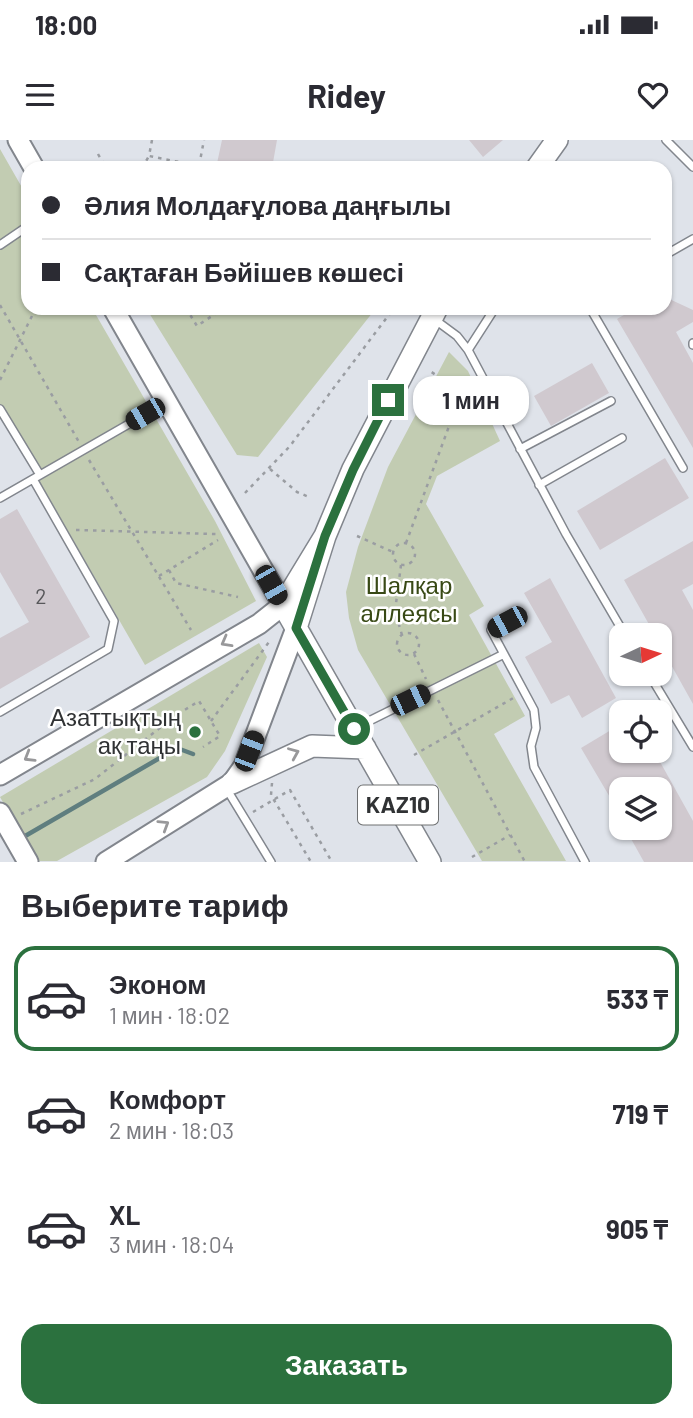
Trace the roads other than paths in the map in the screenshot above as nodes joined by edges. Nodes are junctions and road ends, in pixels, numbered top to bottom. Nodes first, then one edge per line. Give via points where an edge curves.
1 (18, 140) edge
2 (557, 140) edge
3 (666, 140) edge
4 (30, 161) edge
5 (542, 161) edge
6 (693, 167) edge
7 (21, 231) edge
8 (693, 239) edge
9 (0, 245) edge
10 (672, 251) edge
11 (117, 315) edge
12 (432, 315) edge
13 (437, 315) edge
14 (490, 315) edge
15 (594, 315) edge
16 (468, 350) junction
17 (611, 401) dead end
18 (168, 402) junction
19 (0, 409) edge
20 (622, 438) dead end
21 (520, 449) junction
22 (683, 468) dead end
23 (36, 477) junction
24 (539, 485) junction
25 (0, 498) edge
26 (325, 536) junction
27 (283, 605) junction
28 (522, 614) dead end
29 (618, 623) edge
30 (296, 628) junction
31 (504, 654) junction
32 (656, 686) edge
33 (0, 712) edge
34 (354, 729) junction
35 (693, 747) edge
36 (365, 748) junction
37 (0, 775) edge
38 (229, 785) junction
39 (2, 817) edge
40 (28, 862) edge
41 (106, 862) edge
42 (271, 862) edge
43 (430, 862) edge
44 (585, 862) edge

1 - 4 street
2 - 5 main road
3 - 6 lane
7 - 9 lane
8 - 10 lane
11 - 18 street
12 - 26 main road via 353,470
13 - 16 lane
14 - 16 lane
15 - 22 lane
16 - 21 lane
17 - 21 lane
18 - 23 lane
18 - 27 street
19 - 23 lane
20 - 24 lane
21 - 24 lane
23 - 25 lane
23 - 33 lane via 114,621 108,649
24 - 29 lane
26 - 27 main road
26 - 30 main road
27 - 30 main road, KAZ10
27 -> 37 street via 259,624
28 - 31 lane via 491,631
30 - 34 main road, KAZ10
30 - 38 street via 244,766
31 - 34 lane
31 - 44 lane via 534,710 534,767
32 - 35 lane
34 - 36 main road, KAZ10
38 -> 36 main road via 313,746
36 - 43 main road, KAZ10
41 -> 38 street
38 - 42 lane
39 - 40 street

